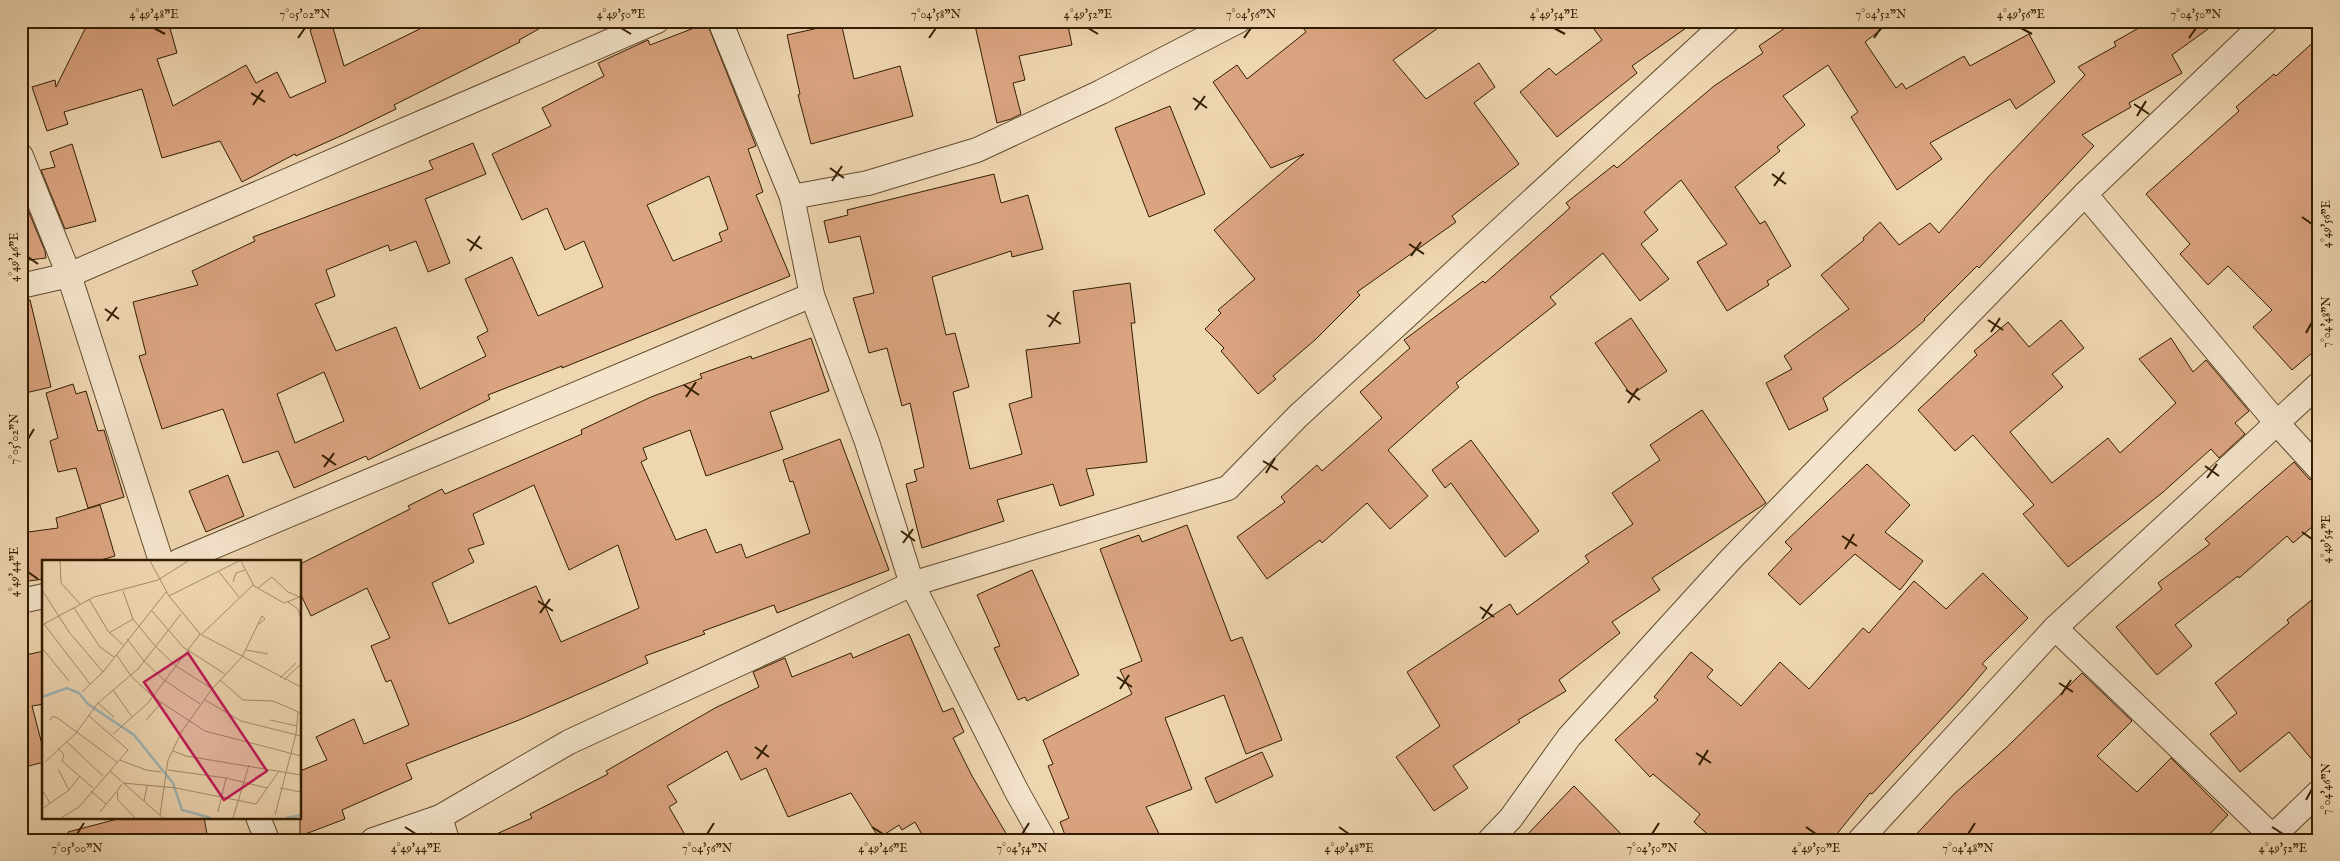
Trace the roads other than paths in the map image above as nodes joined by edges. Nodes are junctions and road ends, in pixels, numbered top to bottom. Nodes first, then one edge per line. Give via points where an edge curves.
1 (657, 21) edge
2 (720, 21) edge
3 (1238, 21) edge
4 (1727, 21) edge
5 (2266, 21) edge
6 (21, 156) edge
7 (2085, 194) junction
8 (792, 198) junction
9 (69, 275) junction
10 (21, 286) edge
11 (812, 295) junction
12 (2319, 384) edge
13 (2276, 422) junction
14 (2319, 469) edge
15 (161, 560) edge
16 (181, 560) edge
17 (912, 584) junction
18 (42, 596) edge
19 (21, 601) edge
20 (2054, 628) junction
21 (2319, 792) edge
22 (440, 817) junction
23 (258, 818) edge
24 (2272, 838) edge
25 (267, 840) edge
26 (373, 840) edge
27 (447, 840) edge
28 (1044, 840) edge
29 (1490, 840) edge
30 (1860, 840) edge

1 - 9 street
2 - 8 street
3 - 8 street via 1100,92 977,150 868,183
4 - 17 street via 1297,417 1228,488
5 - 7 street
6 - 9 street
7 - 13 street
7 - 29 street via 1731,559 1570,737 1511,818
8 - 11 street
9 - 10 street
9 - 15 street
11 - 16 street
11 - 17 street via 867,442
12 - 13 street
13 - 14 street
13 - 20 street
17 - 22 street via 569,742
17 - 28 street
18 - 19 street
20 - 24 street
20 - 30 street
21 - 24 street
22 - 26 street
22 - 27 street
23 - 25 street

